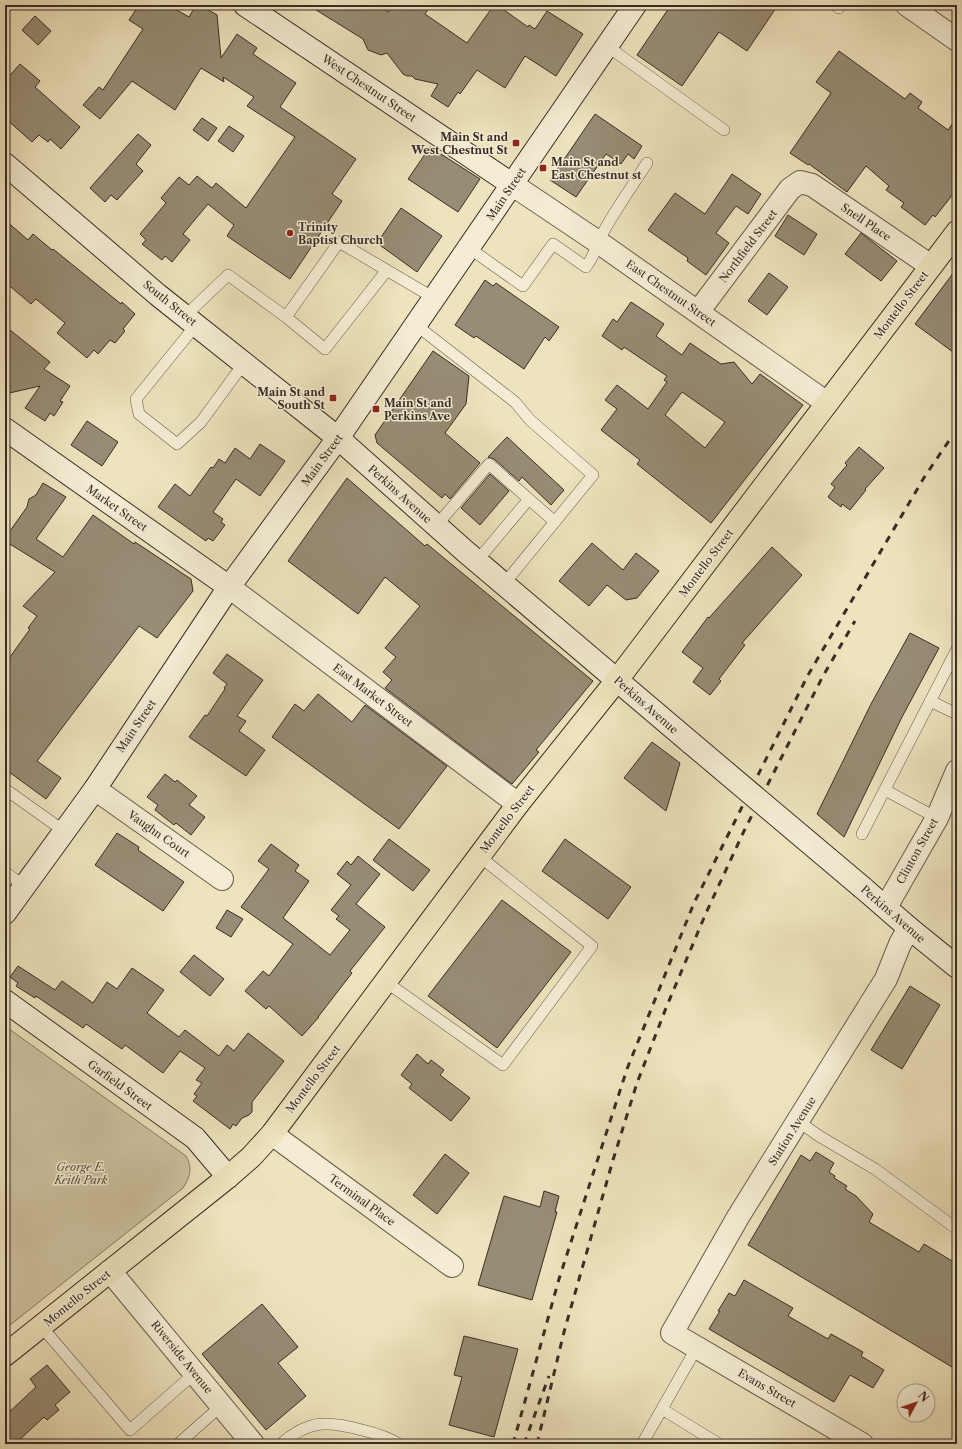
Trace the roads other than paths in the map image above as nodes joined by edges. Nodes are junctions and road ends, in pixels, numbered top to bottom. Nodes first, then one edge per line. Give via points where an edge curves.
1 (245, 5) edge
2 (635, 5) edge
3 (907, 5) edge
4 (957, 40) edge
5 (608, 46) junction
6 (724, 130) dead end
7 (647, 163) dead end
8 (5, 164) edge
9 (800, 182) joint
10 (513, 184) junction
11 (957, 232) edge
12 (598, 242) junction
13 (469, 248) junction
14 (931, 266) junction
15 (387, 270) junction
16 (434, 298) junction
17 (698, 312) junction
18 (286, 317) junction
19 (190, 320) junction
20 (416, 325) junction
21 (244, 363) junction
22 (827, 402) junction
23 (5, 429) edge
24 (338, 438) junction
25 (529, 499) junction
26 (555, 522) junction
27 (436, 526) junction
28 (477, 561) junction
29 (504, 584) junction
30 (229, 587) junction
31 (957, 649) edge
32 (617, 680) junction
33 (930, 701) junction
34 (957, 714) edge
35 (957, 771) edge
36 (5, 789) edge
37 (95, 789) junction
38 (885, 790) junction
39 (518, 804) junction
40 (946, 806) edge
41 (64, 831) junction
42 (862, 834) dead end
43 (479, 856) junction
44 (5, 872) edge
45 (222, 879) dead end
46 (24, 886) junction
47 (886, 907) junction
48 (5, 913) edge
49 (909, 928) junction
50 (957, 968) edge
51 (386, 982) junction
52 (5, 1001) edge
53 (798, 1121) junction
54 (272, 1134) junction
55 (228, 1176) junction
56 (957, 1229) edge
57 (452, 1266) dead end
58 (110, 1271) junction
59 (41, 1326) junction
60 (672, 1333) joint
61 (697, 1347) junction
62 (5, 1355) edge
63 (195, 1373) junction
64 (221, 1406) junction
65 (662, 1409) junction
66 (178, 1444) edge
67 (253, 1444) edge
68 (282, 1444) edge
69 (399, 1444) edge
70 (642, 1444) edge
71 (719, 1444) edge
72 (862, 1444) edge

1 - 10 street, West Chestnut Street
2 - 5 street, Main Street
3 - 4 street
5 - 6 lane
5 - 10 street, Main Street
7 - 12 lane
8 - 19 street, South Street
9 - 14 street, Snell Place via 812,186
9 - 17 street, Northfield Street via 790,189
10 - 12 street, East Chestnut Street
10 - 13 street, Main Street
11 - 14 main road, Montello Street
12 - 13 lane via 594,256 586,267 553,244 523,286
12 - 17 street, East Chestnut Street
13 - 16 street, Main Street
14 - 22 main road, Montello Street
15 - 16 lane
15 - 18 lane via 339,242
15 - 18 lane via 325,349
16 - 20 street, Main Street
17 - 22 street, East Chestnut Street
18 - 19 lane via 228,275
19 - 21 street, South Street
19 - 21 lane via 136,400 139,414 177,444 201,422
20 - 24 street, Main Street
20 - 26 lane via 515,402 530,420 594,475
21 - 24 street, South Street
22 - 32 main road, Montello Street
23 - 30 street, Market Street
24 - 27 street, Perkins Avenue
24 - 30 street, Main Street
25 - 26 lane
25 - 27 lane via 489,464
25 - 28 lane
26 - 29 lane
27 - 28 street, Perkins Avenue
28 - 29 street, Perkins Avenue
29 - 32 street, Perkins Avenue
30 - 37 street, Main Street
30 - 39 street, East Market Street
31 - 33 lane
32 - 39 main road, Montello Street
32 - 47 street, Perkins Avenue, bridge
33 - 34 lane
33 - 38 lane
35 - 40 street, Clinton Street
36 - 41 lane
37 - 41 street, Main Street
37 - 45 street, Vaughn Court
38 - 40 lane
38 - 42 lane
39 - 43 main road, Montello Street
40 - 47 street, Clinton Street
41 - 46 street, Main Street
43 - 51 main road, Montello Street
43 - 51 lane via 592,946 503,1065
44 - 46 lane
46 - 48 street, Main Street
47 - 49 street, Perkins Avenue
49 - 50 street, Perkins Avenue
49 - 53 street, Station Avenue via 886,980
51 - 54 main road, Montello Street
52 - 55 street, Garfield Street via 195,1138
53 - 56 lane via 875,1169
53 - 60 street, Station Avenue via 734,1223
54 - 55 main road, Montello Street
54 - 57 street, Terminal Place
55 - 58 main road, Montello Street
58 - 59 main road, Montello Street
58 - 63 street, Riverside Avenue
59 - 62 main road, Montello Street
59 - 63 lane via 130,1430
60 - 61 street, Evans Street
61 - 65 lane
61 - 72 street, Evans Street
63 - 64 street, Riverside Avenue
64 - 66 lane
64 - 67 street, Riverside Avenue
65 - 70 lane
65 - 71 lane
68 - 69 lane via 295,1433 323,1423 340,1424 376,1434

